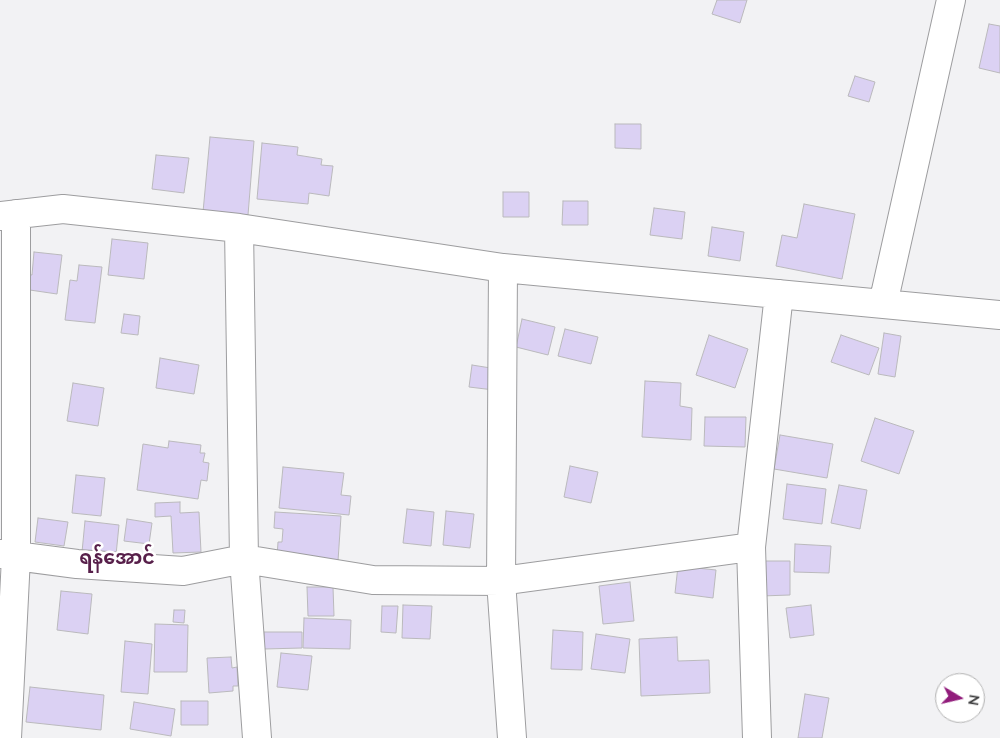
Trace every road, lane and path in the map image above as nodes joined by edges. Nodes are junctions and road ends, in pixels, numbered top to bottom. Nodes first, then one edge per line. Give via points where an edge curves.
1 (951, 0) edge
2 (8, 215) edge
3 (239, 228) junction
4 (503, 268) junction
5 (779, 294) junction
6 (883, 304) junction
7 (1000, 315) edge
8 (751, 547) junction
9 (8, 555) edge
10 (244, 559) junction
11 (501, 581) junction
12 (8, 738) edge
13 (257, 738) edge
14 (512, 738) edge
15 (757, 738) edge

1 - 6 street
2 - 3 street via 62,209
2 - 9 street
3 - 4 street
3 - 10 street
4 - 5 street
4 - 11 street
5 - 6 street
5 - 8 street
6 - 7 street
8 - 11 street
8 - 15 street
9 - 10 street via 77,564 183,570
9 - 12 street
10 - 11 street via 373,580
10 - 13 street
11 - 14 street

